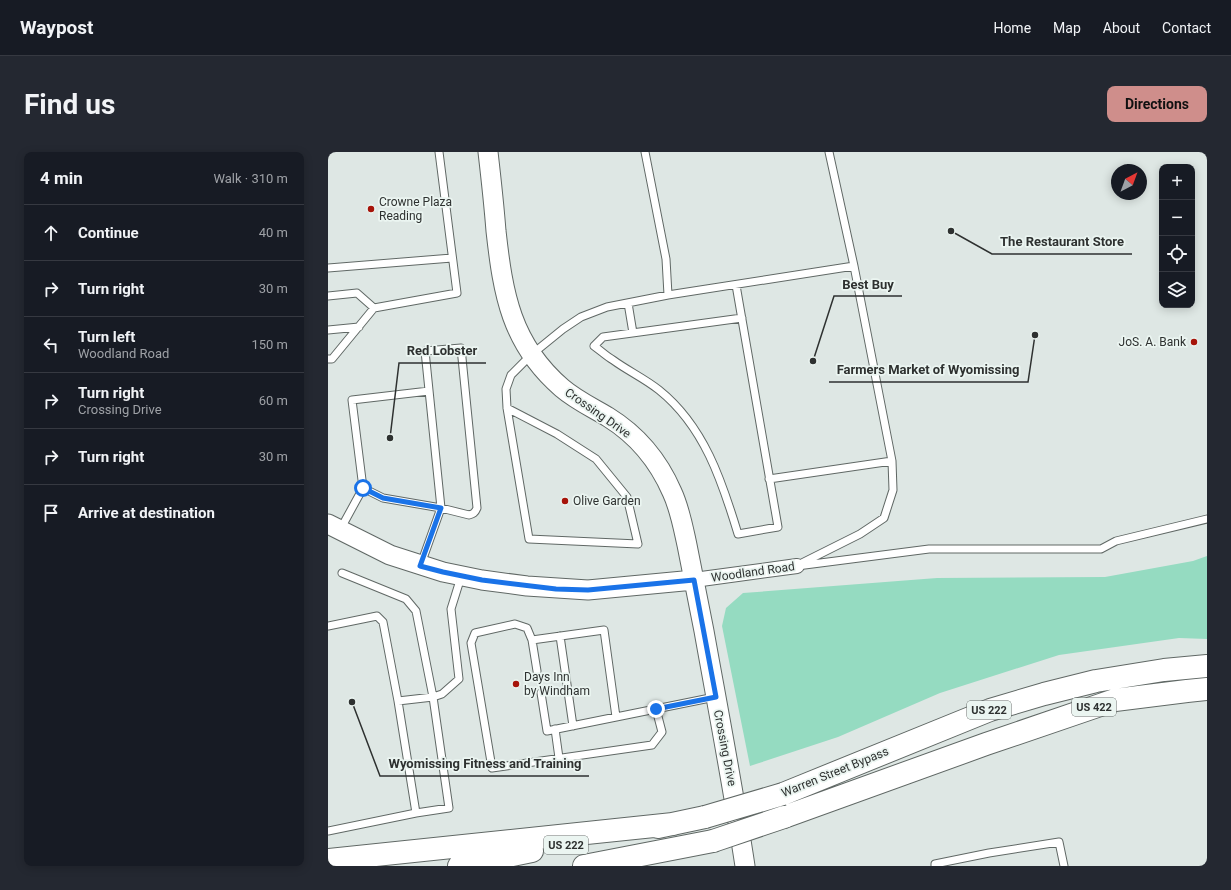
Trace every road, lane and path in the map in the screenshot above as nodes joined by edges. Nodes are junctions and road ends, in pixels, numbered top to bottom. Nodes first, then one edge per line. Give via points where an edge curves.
1 (439, 152) edge
2 (488, 152) edge
3 (645, 152) edge
4 (829, 152) edge
5 (452, 258) junction
6 (854, 266) junction
7 (328, 268) edge
8 (736, 285) junction
9 (328, 296) edge
10 (668, 296) junction
11 (628, 303) junction
12 (374, 308) junction
13 (742, 318) junction
14 (359, 326) junction
15 (328, 330) edge
16 (634, 333) junction
17 (531, 355) junction
18 (328, 359) edge
19 (429, 391) junction
20 (507, 408) junction
21 (892, 461) junction
22 (769, 479) junction
23 (363, 488) junction
24 (441, 508) junction
25 (1207, 519) edge
26 (334, 527) edge
27 (420, 566) junction
28 (797, 566) junction
29 (342, 573) dead end
30 (461, 576) junction
31 (694, 580) junction
32 (328, 626) edge
33 (560, 636) junction
34 (532, 640) junction
35 (1207, 666) edge
36 (537, 671) dead end
37 (1207, 689) edge
38 (541, 693) dead end
39 (433, 697) junction
40 (716, 697) junction
41 (398, 701) junction
42 (1207, 705) edge
43 (656, 709) junction
44 (616, 717) junction
45 (573, 726) junction
46 (555, 730) junction
47 (986, 744) junction
48 (559, 758) junction
49 (416, 813) junction
50 (673, 824) junction
51 (328, 831) edge
52 (692, 845) junction
53 (328, 860) edge
54 (459, 866) edge
55 (584, 866) edge
56 (630, 866) edge
57 (746, 866) edge
58 (936, 866) edge
59 (1064, 866) edge

1 - 5 lane
2 - 17 main road, Crossing Drive via 504,288 513,321
3 - 10 lane via 666,259
4 - 6 lane
5 - 7 lane
5 - 12 lane via 457,293
6 - 8 lane
6 - 21 lane
8 - 10 lane
8 - 13 lane
9 - 12 lane via 357,293
10 - 11 lane
11 - 16 lane
11 - 17 lane via 607,307 581,317
12 - 14 lane
13 - 16 lane
13 - 22 lane
14 - 15 lane
14 - 18 lane via 332,359
16 - 22 lane via 603,337 594,346 674,402 704,445 716,469 738,534 778,527
17 - 20 lane via 511,375 506,389
17 - 31 main road, Crossing Drive via 562,388 618,424 650,454 673,493 681,517
19 - 23 lane via 352,400
19 - 24 lane
19 - 24 lane via 425,351 461,348 476,512 469,515
20 - 20 lane via 529,539 638,544 627,497 596,458
21 - 22 lane
21 - 28 lane via 893,490 884,518 860,534
23 - 24 lane via 383,498
23 - 26 lane
24 - 27 lane
25 - 28 lane, Woodland Road via 1116,541 1101,549 929,549
26 - 27 main road, Woodland Road via 390,555
27 - 30 main road, Woodland Road
28 - 31 street, Woodland Road
29 - 39 lane via 406,599 416,611
30 - 31 main road, Woodland Road via 527,586 588,590
30 - 39 lane via 451,609 459,679 442,694
31 - 40 main road, Crossing Drive
32 - 41 lane via 377,616 383,622
33 - 34 lane
33 - 44 lane via 604,630
33 - 45 lane
34 - 36 lane
34 - 48 lane via 527,628 515,624 475,633 471,642 492,768
35 - 50 highway, Warren Street Bypass / US 222, bridge via 1096,681 1037,696 990,710 783,794
37 - 47 highway, Warren Street Bypass / US 422 via 1115,700
38 - 46 lane via 547,731
39 - 41 lane
39 - 49 lane via 450,808
40 - 43 lane
40 - 57 main road, Crossing Drive
41 - 49 lane
42 - 47 highway, US 222 via 1177,702 1154,705
43 - 44 lane
43 - 48 lane via 662,732 652,744
44 - 45 lane
45 - 46 lane
46 - 48 lane
47 - 52 highway, Warren Street Bypass / US 222, bridge via 784,817 713,841
49 - 51 lane
50 - 53 highway
50 - 54 highway, Warren Street Bypass / US 222
52 - 55 highway, Warren Street Bypass / US 222
52 - 56 highway
58 - 59 lane via 935,864 989,853 1059,842

